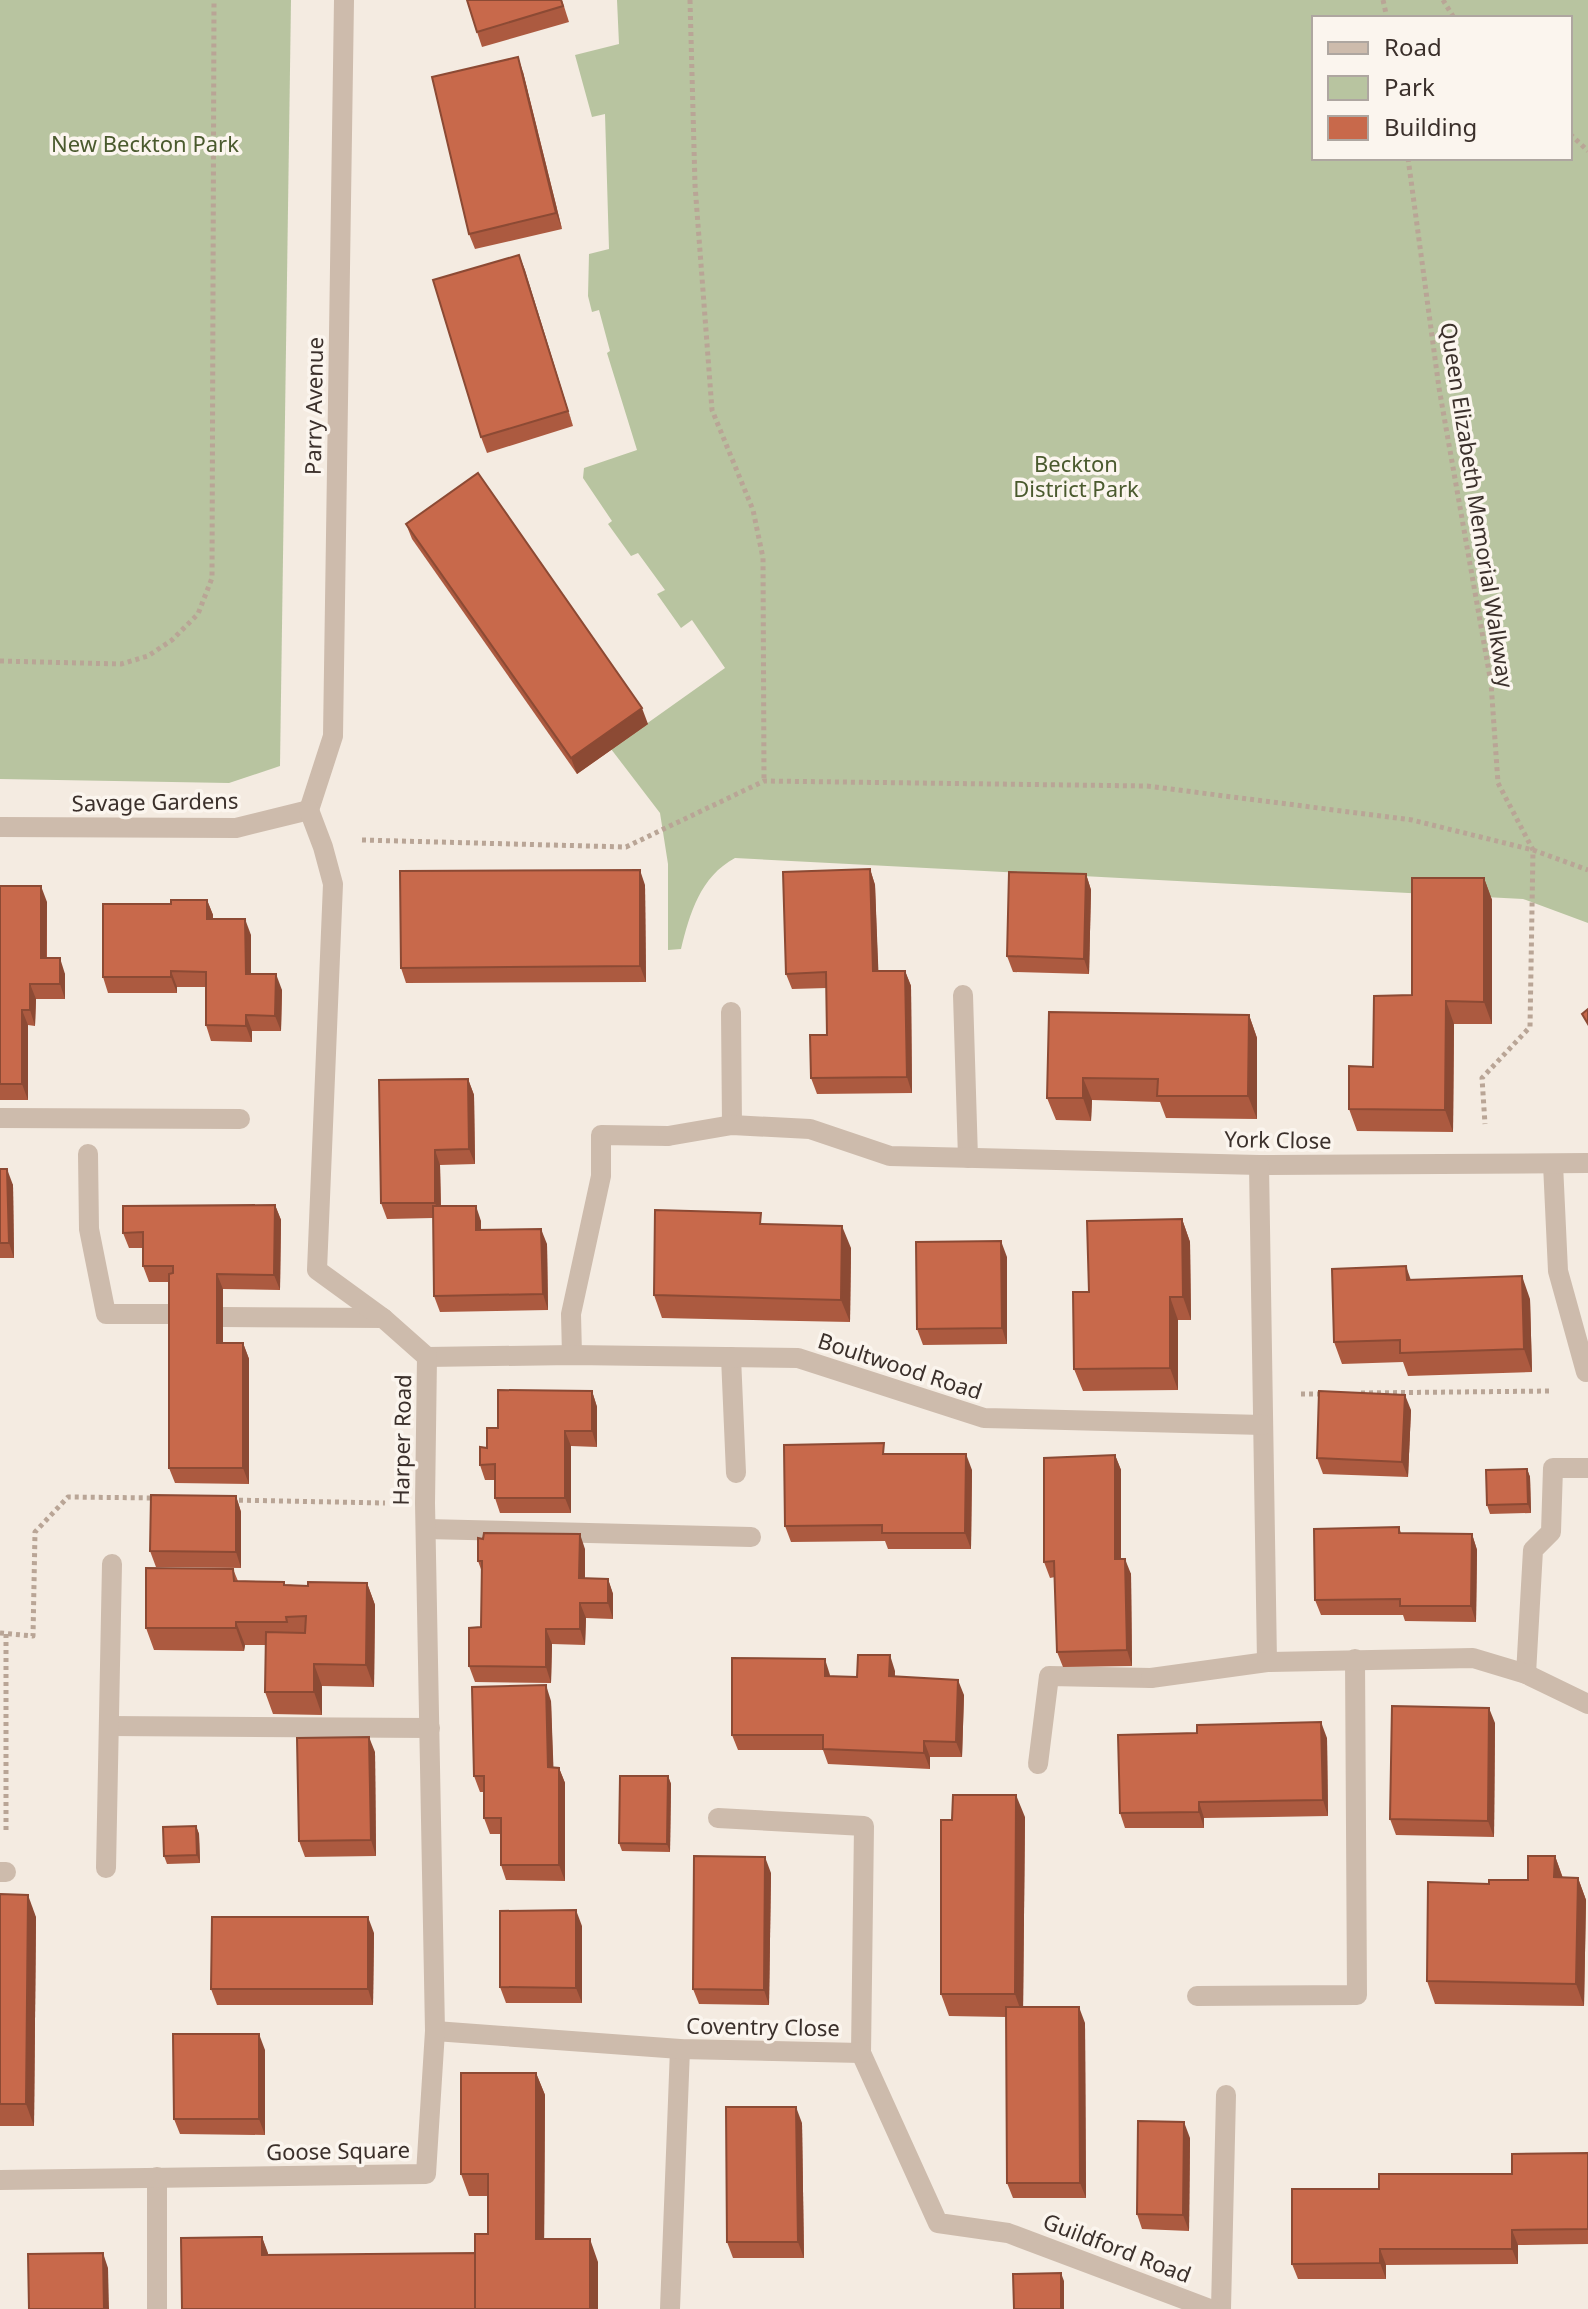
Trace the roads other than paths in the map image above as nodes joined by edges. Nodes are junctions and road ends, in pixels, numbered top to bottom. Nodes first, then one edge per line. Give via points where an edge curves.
1 (344, 0) edge
2 (309, 810) junction
3 (0, 827) edge
4 (963, 995) dead end
5 (731, 1012) dead end
6 (0, 1118) edge
7 (240, 1119) dead end
8 (732, 1125) junction
9 (88, 1154) dead end
10 (968, 1158) junction
11 (1588, 1163) edge
12 (1553, 1164) junction
13 (1259, 1165) junction
14 (175, 1314) edge
15 (223, 1317) dead end
16 (383, 1318) junction
17 (572, 1355) junction
18 (427, 1357) junction
19 (731, 1357) junction
20 (1586, 1372) dead end
21 (1263, 1425) junction
22 (1588, 1468) edge
23 (736, 1473) dead end
24 (426, 1529) junction
25 (751, 1537) dead end
26 (112, 1564) dead end
27 (1355, 1659) junction
28 (1267, 1662) junction
29 (1526, 1674) junction
30 (1588, 1704) edge
31 (109, 1726) junction
32 (430, 1728) junction
33 (1038, 1764) dead end
34 (718, 1818) dead end
35 (106, 1868) dead end
36 (1197, 1996) dead end
37 (435, 2031) junction
38 (680, 2049) junction
39 (861, 2053) junction
40 (1226, 2095) dead end
41 (157, 2177) junction
42 (0, 2180) edge
43 (157, 2309) edge
44 (670, 2309) edge
45 (1210, 2309) edge
46 (1221, 2309) edge

1 - 2 street, Parry Avenue via 333,736
2 - 3 street, Savage Gardens via 236,828
2 - 16 street, Harper Road via 333,884 317,1270
4 - 10 street
5 - 8 street
6 - 7 street
8 - 10 street, York Close via 810,1129 890,1156
8 - 17 street, York Close via 668,1136 601,1135 601,1176 571,1314
9 - 14 street via 89,1229 106,1314
10 - 13 street, York Close
11 - 12 street, York Close
12 - 13 street, York Close
12 - 20 street via 1558,1271
13 - 21 street
15 - 16 street
16 - 18 street, Harper Road
17 - 18 street, Boultwood Road
17 - 19 street, Boultwood Road
18 - 24 street, Harper Road
19 - 21 street, Boultwood Road via 798,1358 984,1418
19 - 23 street
21 - 28 street
22 - 29 street via 1553,1468 1551,1532 1533,1550
24 - 25 street
24 - 32 street, Harper Road
26 - 31 street
27 - 28 street
27 - 29 street via 1473,1658
27 - 36 street via 1357,1995
28 - 33 street via 1151,1678 1049,1676
29 - 30 street
31 - 32 street
31 - 35 street
32 - 37 street, Harper Road
34 - 39 street, Coventry Close via 864,1826
37 - 38 street, Coventry Close
37 - 41 street, Goose Square via 426,2174
38 - 39 street, Coventry Close
38 - 44 street
39 - 45 street, Guildford Road via 938,2223 1008,2233
40 - 46 street
41 - 42 street
41 - 43 street

